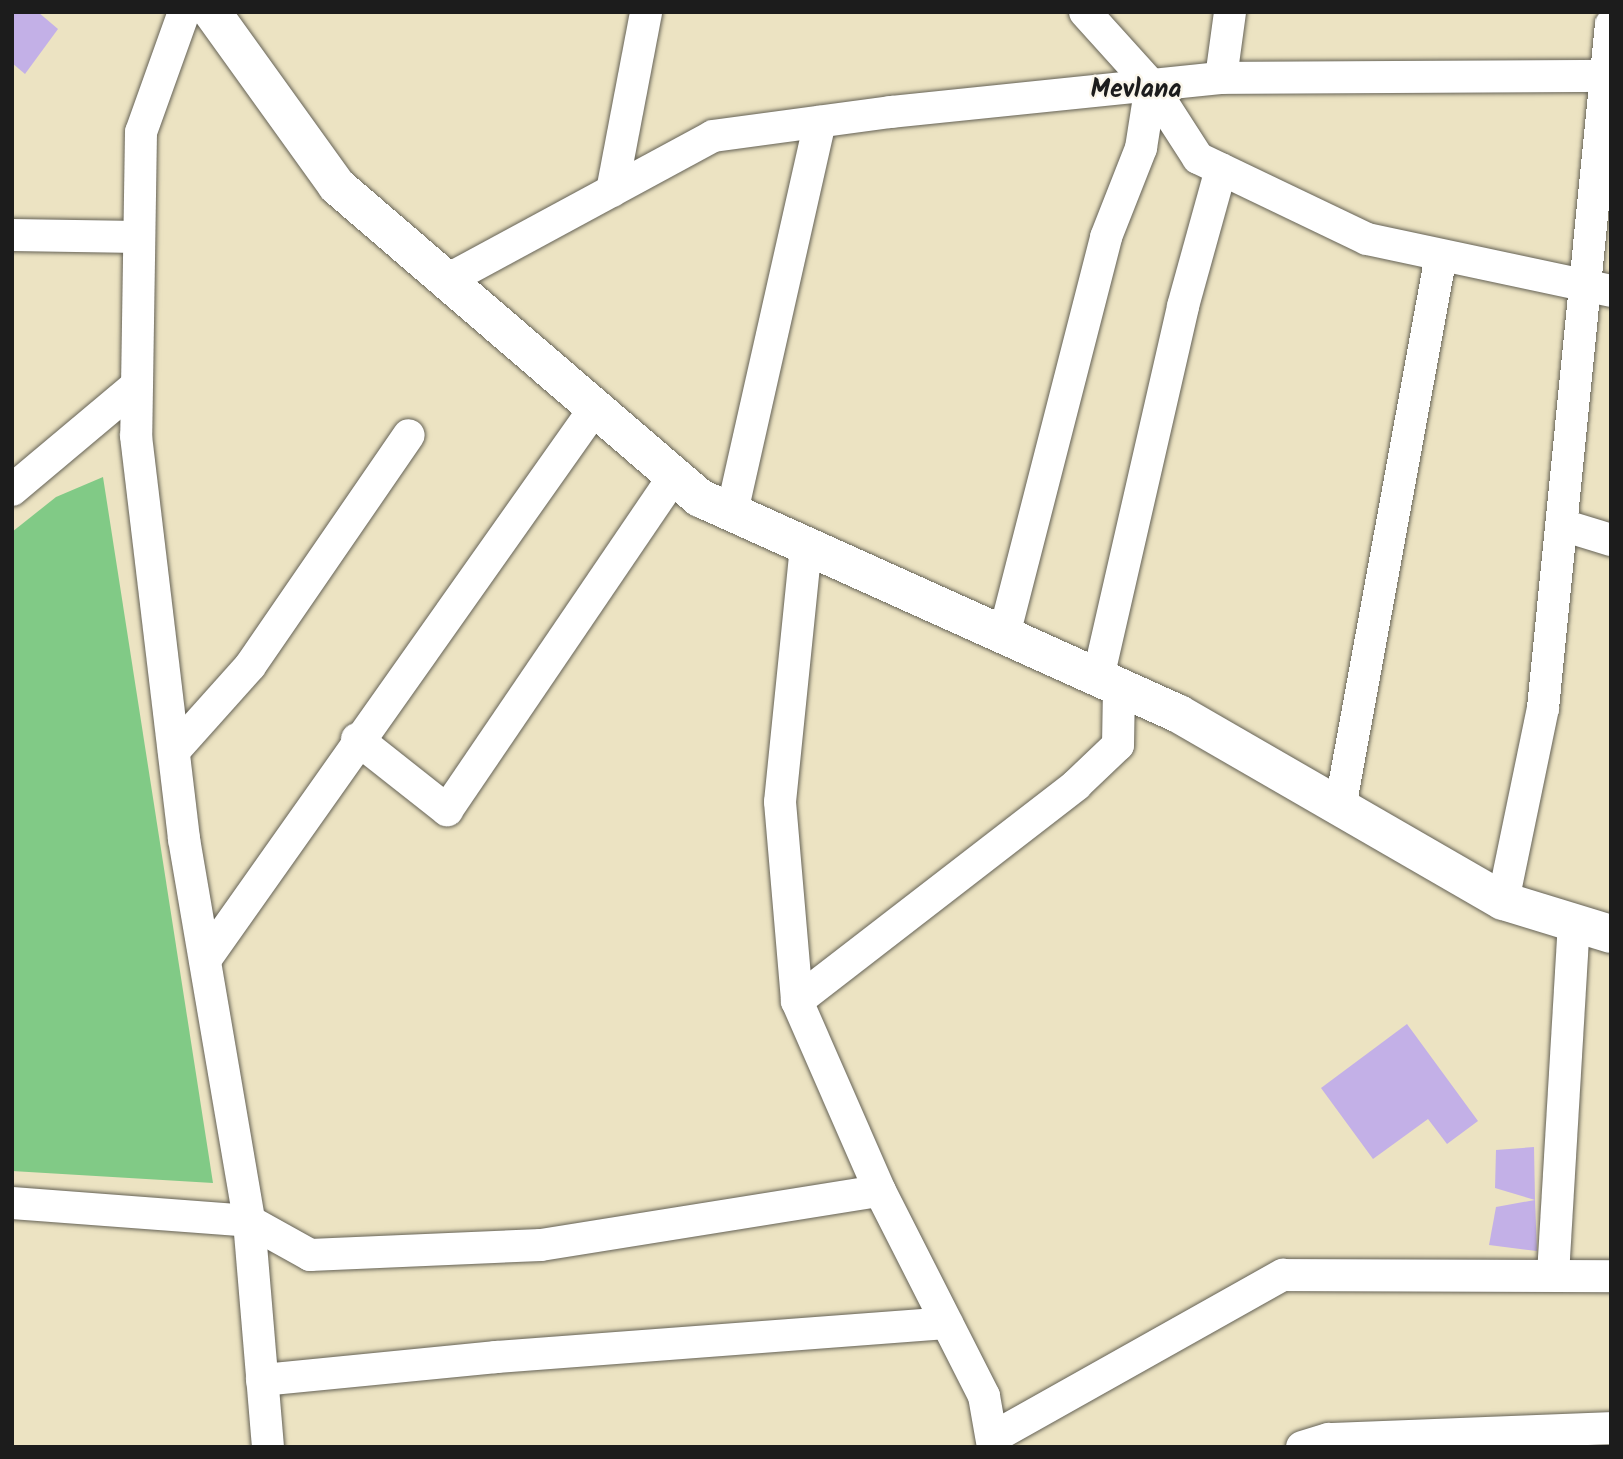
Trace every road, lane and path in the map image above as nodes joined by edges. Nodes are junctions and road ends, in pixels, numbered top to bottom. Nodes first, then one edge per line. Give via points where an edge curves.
1 (184, 12) edge
2 (212, 12) edge
3 (646, 12) edge
4 (1085, 12) edge
5 (1230, 12) edge
6 (1611, 24) edge
7 (1607, 76) edge
8 (1221, 78) junction
9 (1151, 85) junction
10 (820, 122) junction
11 (1221, 169) junction
12 (612, 191) junction
13 (12, 235) edge
14 (139, 236) junction
15 (1441, 255) junction
16 (447, 280) junction
17 (1599, 288) edge
18 (136, 386) junction
19 (595, 408) junction
20 (409, 435) dead end
21 (674, 476) junction
22 (12, 490) edge
23 (732, 512) junction
24 (1562, 525) junction
25 (1611, 540) edge
26 (806, 546) junction
27 (1004, 635) junction
28 (1108, 682) junction
29 (357, 739) junction
30 (174, 751) junction
31 (1340, 808) junction
32 (1503, 901) junction
33 (1574, 923) junction
34 (1611, 934) edge
35 (205, 960) junction
36 (797, 1001) junction
37 (880, 1191) junction
38 (12, 1203) edge
39 (249, 1221) junction
40 (1553, 1275) junction
41 (1611, 1276) edge
42 (947, 1323) junction
43 (262, 1380) junction
44 (1611, 1428) edge
45 (992, 1442) edge
46 (268, 1447) edge
47 (1301, 1447) edge

1 - 14 street via 142,132
2 - 16 street via 337,186
3 - 12 street
4 - 9 street
5 - 8 street
6 - 7 street
7 - 8 street
7 - 17 street
8 - 9 street
9 - 10 street
9 - 11 street via 1198,158
9 - 27 street via 1141,148 1106,237
10 - 12 street via 713,136
10 - 23 street
11 - 15 street via 1367,239
11 - 28 street via 1183,306
12 - 16 street
13 - 14 street
14 - 18 street
15 - 17 street
15 - 31 street
16 - 19 street
17 - 24 street
18 - 22 street
18 - 30 street via 136,436
19 - 21 street
19 - 29 street
20 - 30 street via 250,666
21 - 23 street via 700,498
21 - 29 street via 447,810
23 - 26 street
24 - 25 street
24 - 32 street via 1544,708
26 - 27 street
26 - 36 street via 780,802
27 - 28 street
28 - 31 street via 1179,714
28 - 36 street via 1118,745 1076,785
29 - 35 street
30 - 35 street
31 - 32 street
32 - 33 street
33 - 34 street
33 - 40 street
35 - 39 street
36 - 37 street
37 - 39 street via 541,1245 310,1255
37 - 42 street
38 - 39 street
39 - 43 street
40 - 41 street
40 - 45 street via 1283,1275
42 - 43 street via 496,1357
42 - 45 street via 984,1396
43 - 46 street
44 - 47 street via 1329,1439

